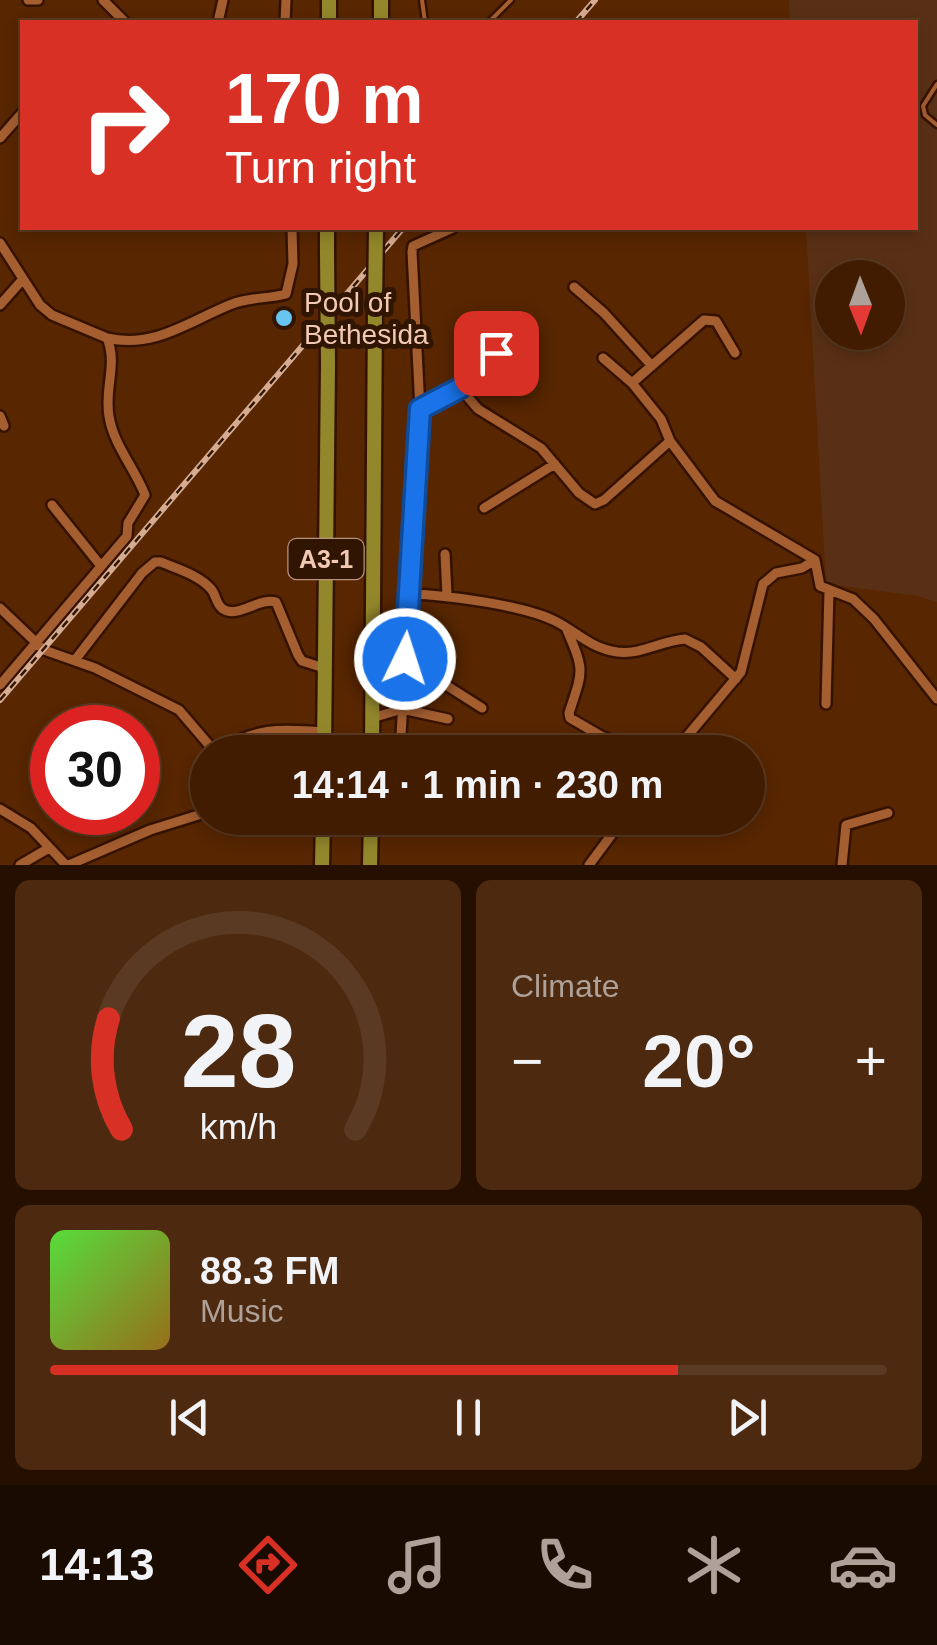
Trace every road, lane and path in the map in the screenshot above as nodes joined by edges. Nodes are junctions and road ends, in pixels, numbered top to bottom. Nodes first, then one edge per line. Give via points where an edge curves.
1 (28, 0) edge
2 (38, 0) edge
3 (103, 0) edge
4 (510, 0) edge
5 (123, 20) edge
6 (491, 20) edge
7 (937, 84) edge
8 (20, 115) edge
9 (937, 125) edge
10 (0, 138) edge
11 (292, 230) edge
12 (328, 230) edge
13 (376, 230) edge
14 (447, 230) edge
15 (0, 243) edge
16 (24, 279) junction
17 (574, 287) dead end
18 (0, 305) edge
19 (106, 338) junction
20 (735, 352) dead end
21 (496, 353) dead end
22 (602, 358) dead end
23 (652, 366) junction
24 (632, 383) junction
25 (460, 388) junction
26 (420, 409) junction
27 (670, 441) junction
28 (556, 464) junction
29 (52, 505) dead end
30 (484, 508) dead end
31 (446, 554) dead end
32 (814, 560) junction
33 (102, 566) junction
34 (829, 591) junction
35 (410, 594) junction
36 (446, 595) junction
37 (0, 608) edge
38 (566, 628) junction
39 (35, 644) junction
40 (405, 659) junction
41 (75, 660) junction
42 (324, 668) junction
43 (5, 672) edge
44 (736, 679) junction
45 (0, 685) edge
46 (937, 699) edge
47 (826, 704) dead end
48 (482, 708) dead end
49 (402, 709) junction
50 (372, 718) junction
51 (448, 719) dead end
52 (324, 732) joint
53 (200, 735) edge
54 (250, 735) edge
55 (372, 735) edge
56 (401, 735) edge
57 (600, 735) edge
58 (688, 735) edge
59 (0, 809) edge
60 (888, 814) dead end
61 (190, 818) edge
62 (321, 835) edge
63 (373, 835) edge
64 (611, 835) edge
65 (49, 848) junction
66 (20, 865) edge
67 (68, 865) edge
68 (322, 865) edge
69 (370, 865) edge
70 (588, 865) edge
71 (842, 865) edge

1 - 2 street
3 - 5 street
4 - 6 lane
7 - 9 lane via 923,106
8 - 10 street
11 - 19 street via 286,294 232,304 143,341
12 - 42 highway, A3-1, bridge
13 - 50 highway, A3-1, bridge
14 - 26 street via 420,241 412,252
15 - 16 street
16 - 18 street
16 - 19 street via 52,315
17 - 23 street
19 - 33 street via 113,358 110,423 145,495 127,536
20 - 23 street via 711,318
21 - 25 street
22 - 24 street
23 - 24 street
24 - 27 street via 662,419
25 - 26 street
25 - 28 street via 478,409
26 - 35 street
27 - 28 street via 595,504
27 - 32 street via 715,501
28 - 30 street
29 - 33 street
31 - 36 street
32 - 34 street via 820,586
32 - 44 street via 763,584
33 - 39 street
34 - 46 street via 853,599 874,619
34 - 47 street
35 - 36 street
35 - 40 street
36 - 38 street
37 - 39 street
38 - 44 street via 600,649 620,652 684,640
38 - 57 street via 581,664 570,718
39 - 41 street
39 - 43 street
40 - 48 street
40 - 49 street
41 - 42 street via 142,572 161,562 198,579 227,611 276,602 302,661
41 - 53 street via 178,710
42 - 52 highway, A3-1
43 - 45 street
44 - 58 street
49 - 50 street
49 - 51 street
49 - 56 street
50 - 55 highway, A3-1
52 - 54 street via 276,728
59 - 65 street
60 - 71 street via 846,825
61 - 67 street
62 - 68 highway
63 - 69 highway
64 - 70 street
65 - 66 street
65 - 67 street

